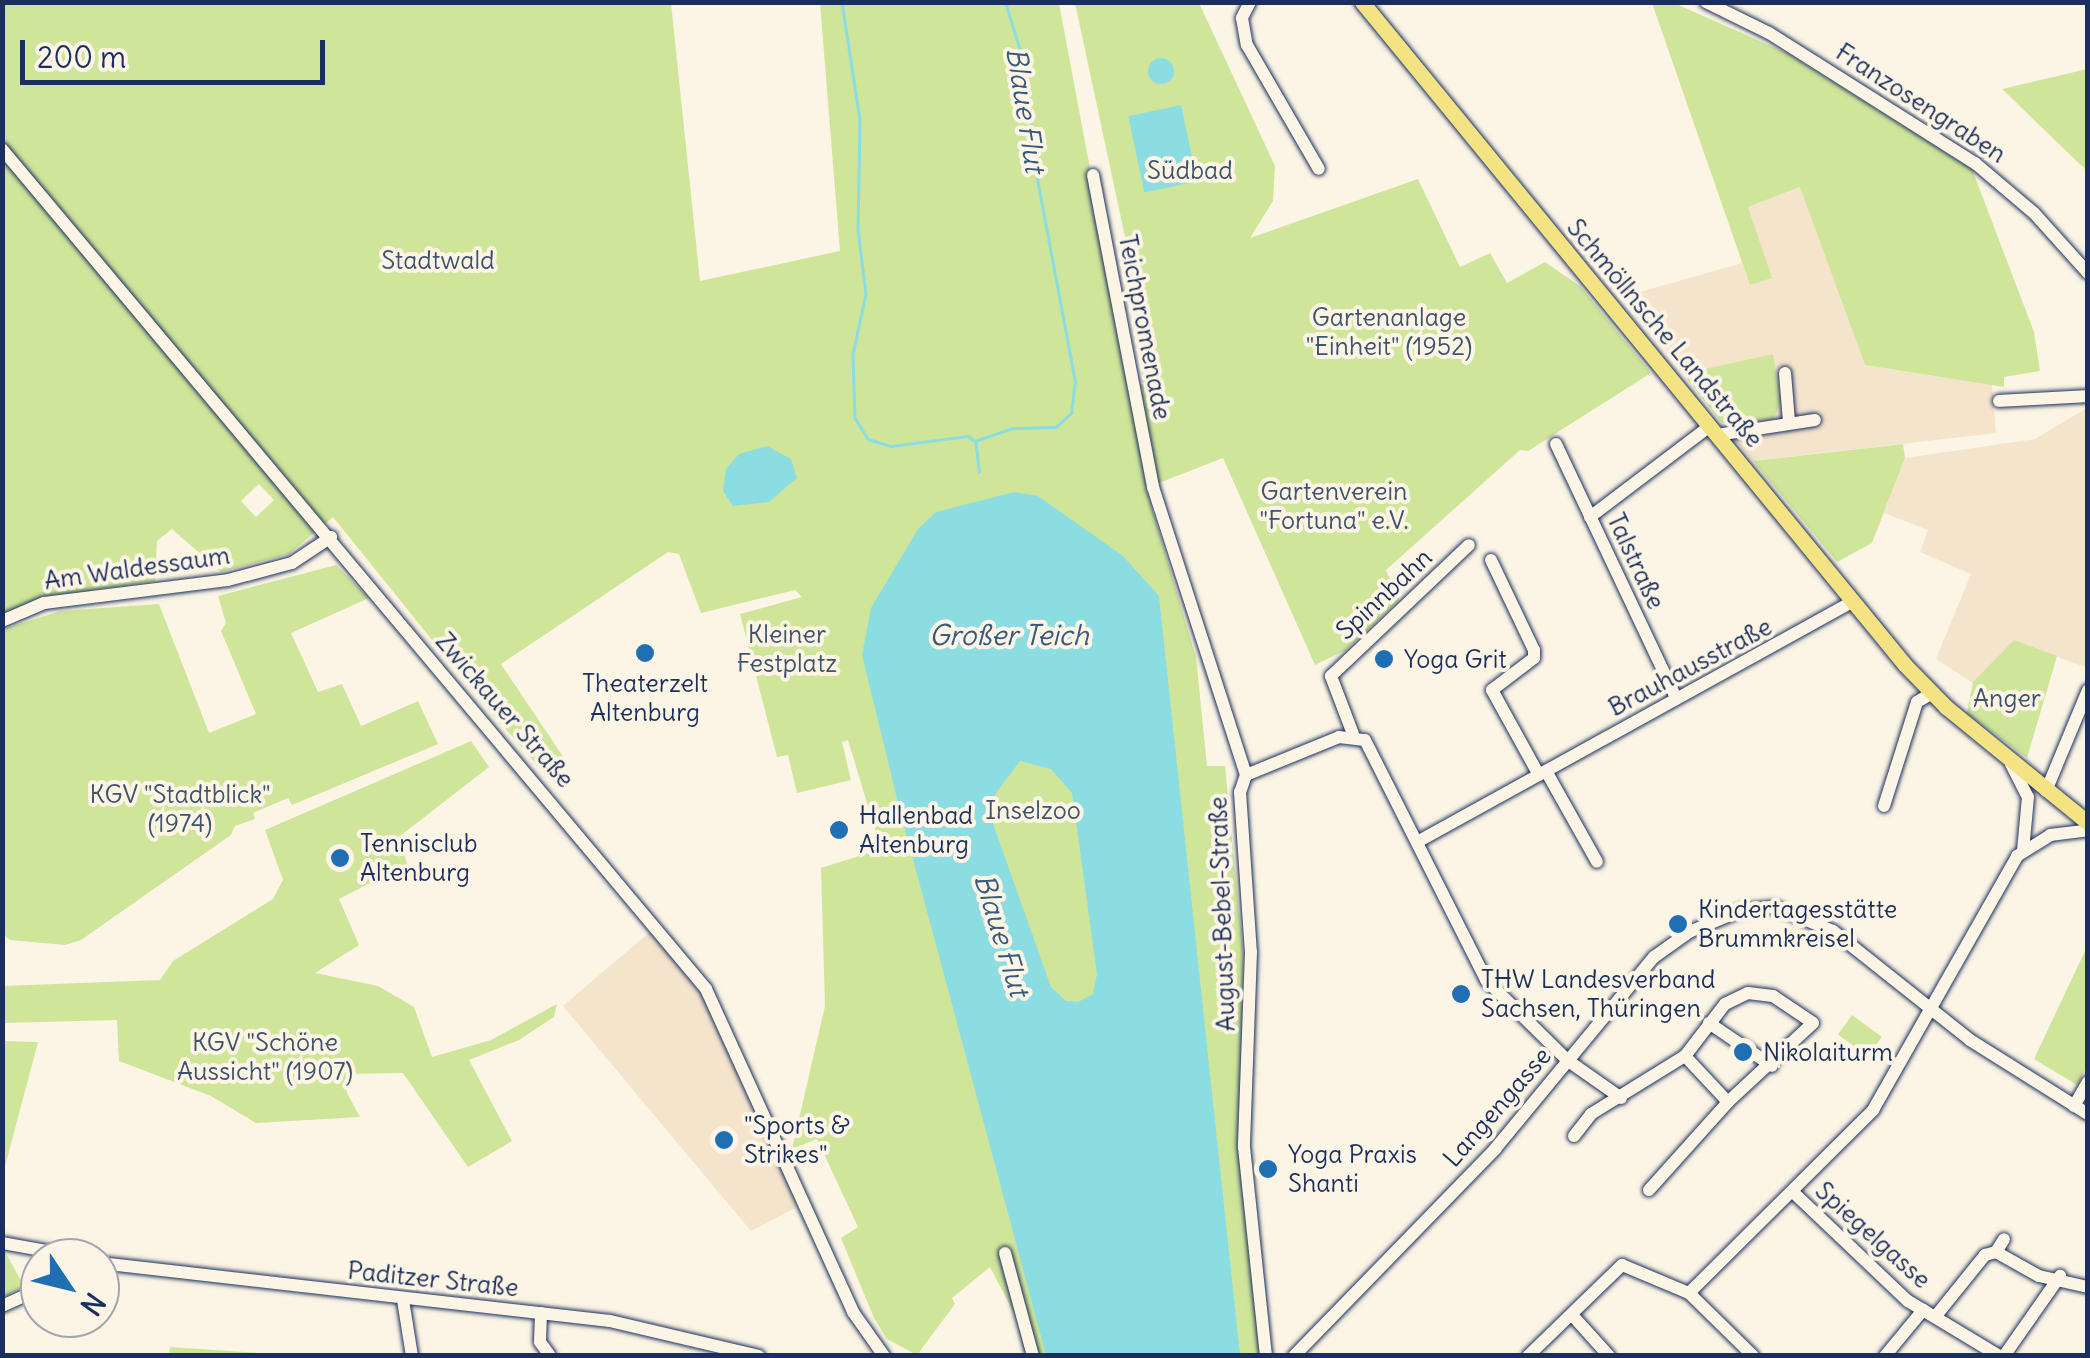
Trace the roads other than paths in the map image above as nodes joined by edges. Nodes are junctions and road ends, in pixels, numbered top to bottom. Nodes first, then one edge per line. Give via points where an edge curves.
1 (1250, 2) edge
2 (1362, 2) edge
3 (1706, 2) edge
4 (2, 149) edge
5 (1318, 169) dead end
6 (1094, 176) dead end
7 (2088, 273) edge
8 (1785, 374) dead end
9 (2088, 396) edge
10 (1999, 401) dead end
11 (1816, 420) dead end
12 (1789, 422) junction
13 (1714, 431) junction
14 (1556, 444) dead end
15 (1153, 488) joint
16 (1590, 517) junction
17 (332, 537) junction
18 (1468, 545) dead end
19 (1492, 560) dead end
20 (1854, 601) junction
21 (2, 621) edge
22 (2088, 690) edge
23 (1932, 693) junction
24 (1676, 698) junction
25 (1353, 734) junction
26 (2009, 760) junction
27 (1542, 773) junction
28 (1246, 776) junction
29 (2046, 791) junction
30 (1884, 806) dead end
31 (2088, 827) edge
32 (1419, 840) junction
33 (2023, 851) junction
34 (1596, 862) dead end
35 (1931, 1007) junction
36 (1708, 1023) junction
37 (1685, 1056) junction
38 (1567, 1060) junction
39 (1772, 1066) junction
40 (2088, 1082) edge
41 (1620, 1098) junction
42 (1728, 1102) junction
43 (2080, 1110) edge
44 (1574, 1136) dead end
45 (1650, 1190) dead end
46 (1794, 1193) junction
47 (2004, 1239) dead end
48 (1996, 1252) junction
49 (1006, 1253) dead end
50 (120, 1265) edge
51 (2060, 1276) junction
52 (2088, 1287) edge
53 (1688, 1293) junction
54 (403, 1300) junction
55 (541, 1313) junction
56 (1929, 1313) junction
57 (1573, 1316) junction
58 (412, 1356) edge
59 (550, 1356) edge
60 (759, 1356) edge
61 (884, 1356) edge
62 (1033, 1356) edge
63 (1266, 1356) edge
64 (1294, 1356) edge
65 (1528, 1356) edge
66 (1609, 1356) edge
67 (1753, 1356) edge
68 (1886, 1356) edge
69 (2001, 1356) edge

1 - 5 street via 1242,18 1247,45
2 - 13 main road, Schmöllnsche Landstraße
3 - 7 street, Franzosengraben via 1770,33 1975,163 2034,213
4 - 17 street, Zwickauer Straße
6 - 15 street, Teichpromenade
8 - 12 street
9 - 10 street
11 - 12 street
12 - 13 street
13 - 16 street
13 - 20 main road, Schmöllnsche Landstraße
14 - 16 street, Talstraße
15 - 28 street, August-Bebel-Straße
16 - 24 street, Talstraße
17 - 21 street, Am Waldessaum via 292,563 177,590 44,603
17 - 61 street, Zwickauer Straße via 706,989 852,1312
18 - 25 street, Spinnbahn via 1331,676
19 - 27 street via 1534,658 1492,690
20 - 23 main road, Schmöllnsche Landstraße
20 - 24 street, Brauhausstraße
22 - 29 street
23 - 26 main road, Schmöllnsche Landstraße
23 - 30 street via 1918,702
24 - 27 street, Brauhausstraße
25 - 28 street
25 - 32 street via 1376,752
26 - 29 main road, Schmöllnsche Landstraße
26 - 33 street via 2028,797
27 - 32 street, Brauhausstraße
27 - 34 street
28 - 63 street, August-Bebel-Straße via 1240,792 1251,952 1245,1166
29 - 31 main road, Schmöllnsche Landstraße
31 - 33 street via 2050,835
32 - 38 street via 1486,980
33 - 35 street
35 - 38 street, Langengasse via 1803,915 1775,907 1742,910 1689,932 1654,957
35 - 43 street, Langengasse
35 - 46 street via 1873,1110
36 - 37 street
36 - 39 street
36 - 39 street via 1748,993 1773,996 1813,1024
37 - 41 street
37 - 42 street
38 - 41 street
38 - 64 street, Langengasse via 1495,1149
39 - 42 street
40 - 43 street
41 - 44 street via 1591,1114
42 - 45 street
46 - 53 street
46 - 56 street, Spiegelgasse
47 - 48 street
48 - 51 street via 2039,1276
48 - 56 street via 1984,1255
49 - 62 street
50 - 54 street, Paditzer Straße
51 - 52 street
51 - 69 street
53 - 57 street via 1622,1265
53 - 67 street
54 - 55 street, Paditzer Straße
54 - 58 street
55 - 59 street via 540,1342
55 - 60 street, Paditzer Straße via 638,1326
56 - 68 street
56 - 69 street, Spiegelgasse
57 - 65 street
57 - 66 street

